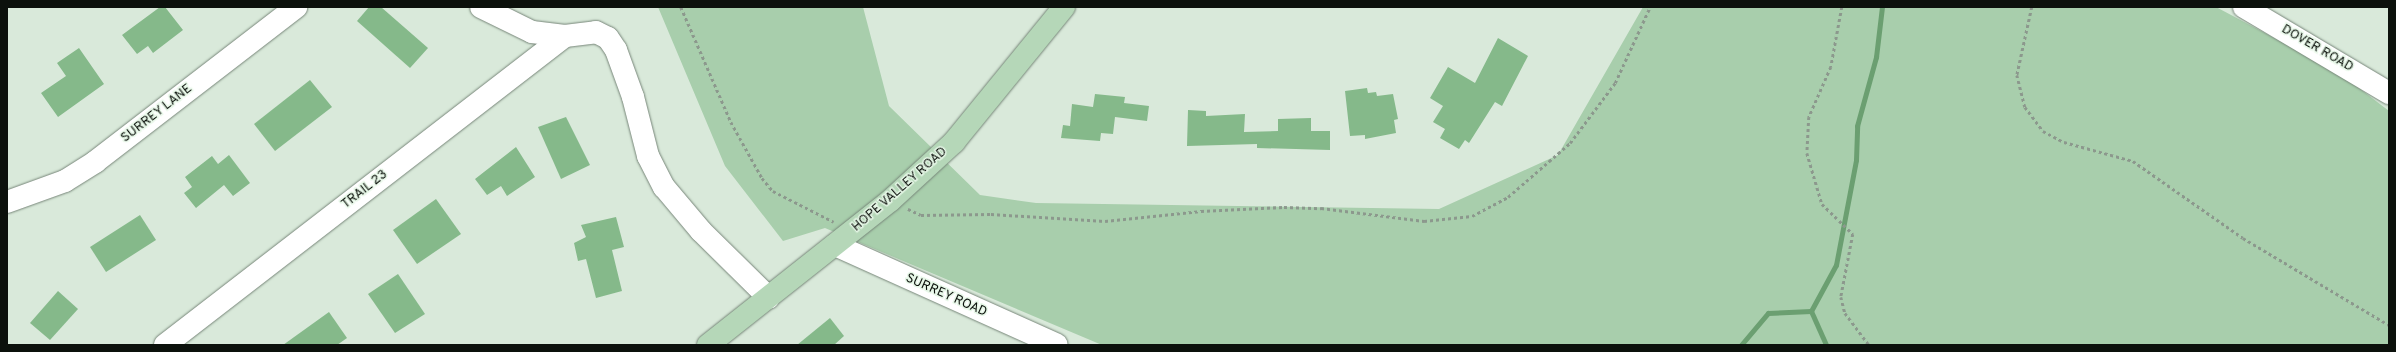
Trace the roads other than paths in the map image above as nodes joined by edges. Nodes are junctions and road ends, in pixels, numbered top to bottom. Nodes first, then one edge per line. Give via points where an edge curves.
1 (296, 7) edge
2 (481, 7) edge
3 (1064, 7) edge
4 (2244, 7) edge
5 (565, 36) junction
6 (2389, 93) edge
7 (7, 202) edge
8 (837, 235) junction
9 (769, 298) junction
10 (165, 345) edge
11 (708, 345) edge
12 (1057, 345) edge

1 - 7 street, SURREY LANE via 95,162 65,181
2 - 5 street via 532,32
3 - 8 main road, HOPE VALLEY ROAD via 954,142
4 - 6 street, DOVER ROAD
5 - 9 street via 596,32 608,38 616,50 633,97 648,156 664,187 701,231
5 - 10 street, TRAIL 23
8 - 9 main road, HOPE VALLEY ROAD
8 - 12 street, SURREY ROAD
9 - 11 main road, HOPE VALLEY ROAD

